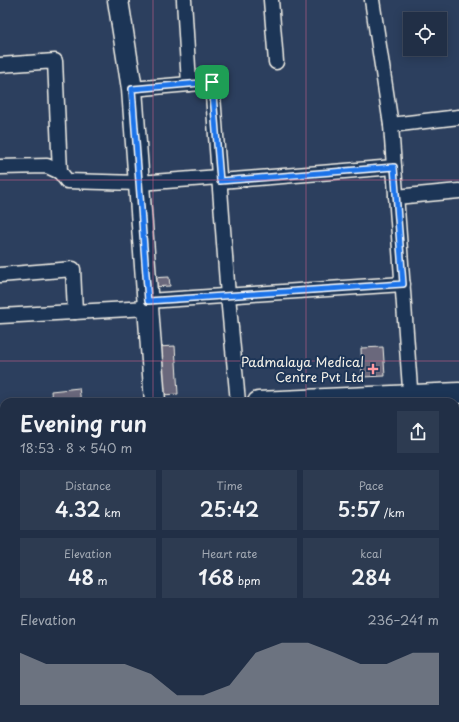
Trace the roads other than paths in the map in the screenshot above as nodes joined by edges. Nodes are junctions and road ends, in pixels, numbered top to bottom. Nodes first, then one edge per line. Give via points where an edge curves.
1 (118, 0) edge
2 (184, 0) edge
3 (271, 0) edge
4 (372, 0) edge
5 (276, 62) dead end
6 (0, 65) edge
7 (189, 84) junction
8 (132, 89) junction
9 (459, 117) edge
10 (391, 124) junction
11 (0, 167) edge
12 (394, 167) junction
13 (60, 172) junction
14 (220, 179) junction
15 (139, 183) junction
16 (459, 191) edge
17 (396, 197) junction
18 (0, 275) edge
19 (403, 284) junction
20 (228, 296) junction
21 (148, 305) junction
22 (75, 312) junction
23 (0, 316) edge
24 (459, 392) edge
25 (155, 398) edge
26 (238, 398) edge
27 (411, 398) edge

1 - 8 street
2 - 7 street
3 - 5 street
4 - 10 street
6 - 13 street via 55,62
7 - 8 street
7 - 14 street via 212,82
8 - 15 street
9 - 10 street
10 - 12 street
11 - 13 street via 47,166
12 - 14 street
12 - 17 street
13 - 15 street via 67,181
14 - 15 street
14 - 20 street
15 - 21 street
16 - 17 street
17 - 19 street
18 - 22 street via 73,269
19 - 20 street
19 - 27 street
20 - 21 street
20 - 26 street
21 - 22 street
21 - 25 street
22 - 23 street
24 - 27 street

